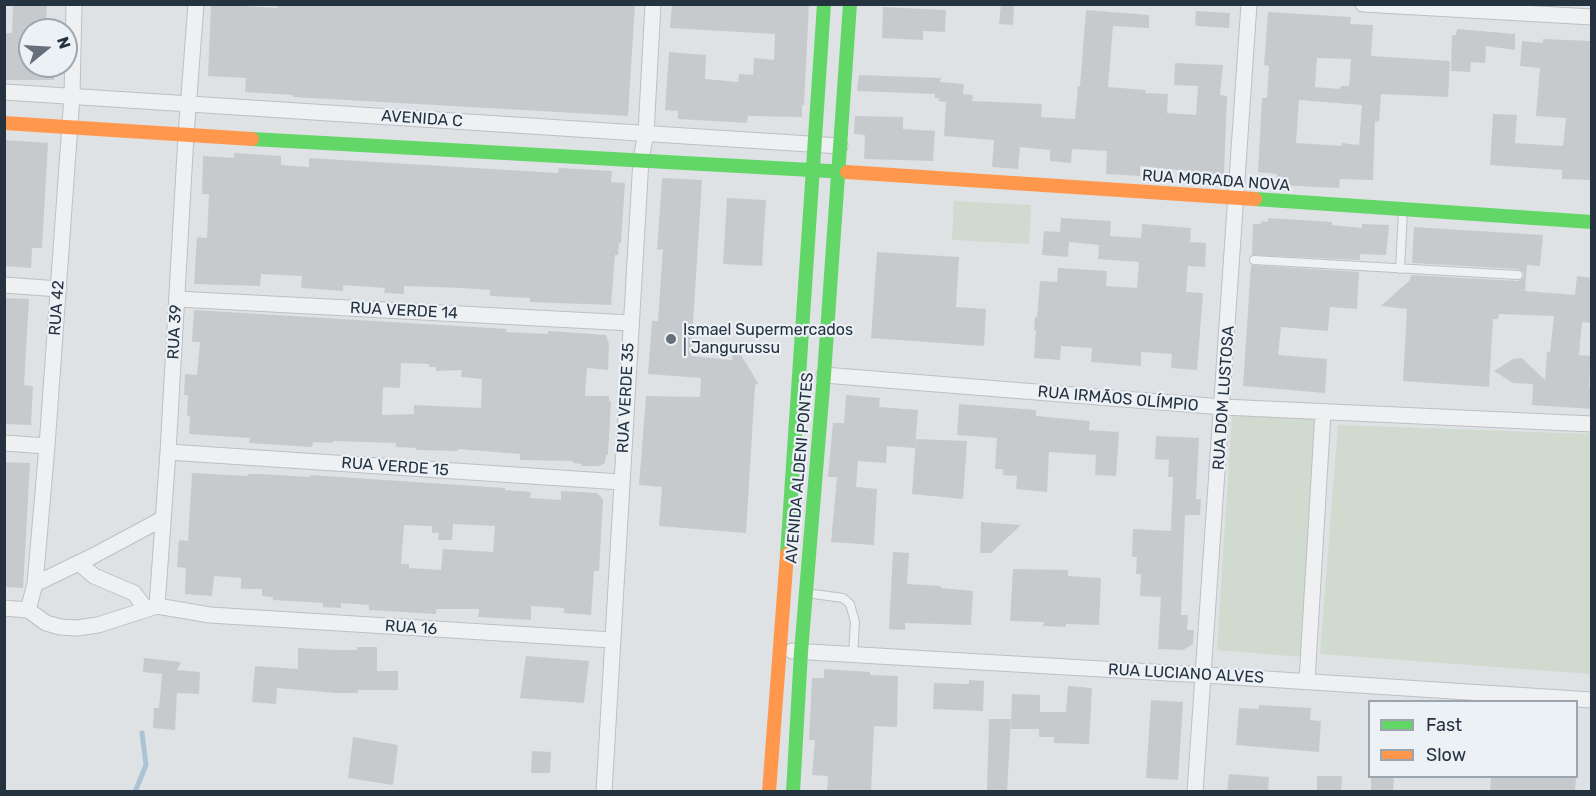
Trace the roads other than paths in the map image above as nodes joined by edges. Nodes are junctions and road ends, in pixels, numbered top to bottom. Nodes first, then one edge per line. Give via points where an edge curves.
1 (75, 4) edge
2 (196, 4) edge
3 (653, 4) edge
4 (824, 4) edge
5 (850, 4) edge
6 (1250, 4) edge
7 (1363, 4) edge
8 (1592, 17) edge
9 (4, 92) edge
10 (72, 96) junction
11 (189, 104) junction
12 (4, 123) edge
13 (70, 126) junction
14 (646, 133) junction
15 (186, 135) junction
16 (816, 144) junction
17 (840, 146) junction
18 (641, 159) junction
19 (814, 170) junction
20 (838, 172) junction
21 (1237, 199) junction
22 (1403, 210) junction
23 (1592, 222) edge
24 (1254, 261) dead end
25 (1400, 269) junction
26 (1518, 275) dead end
27 (4, 285) edge
28 (59, 289) junction
29 (177, 299) junction
30 (631, 323) junction
31 (824, 375) junction
32 (1223, 407) junction
33 (1323, 412) junction
34 (1592, 424) edge
35 (4, 443) edge
36 (47, 446) junction
37 (168, 452) junction
38 (621, 482) junction
39 (162, 519) junction
40 (79, 563) junction
41 (35, 584) junction
42 (806, 593) junction
43 (4, 608) edge
44 (151, 608) junction
45 (28, 610) junction
46 (612, 640) junction
47 (779, 650) junction
48 (801, 652) junction
49 (853, 655) junction
50 (1204, 675) junction
51 (1307, 681) junction
52 (1592, 700) edge
53 (604, 792) edge
54 (769, 792) edge
55 (793, 792) edge
56 (1195, 792) edge

1 - 10 street, RUA 42
2 - 11 street, RUA 39
3 - 14 street, RUA VERDE 35
4 - 16 street, AVENIDA ALDENI PONTES
5 - 17 street, AVENIDA ALDENI PONTES
6 - 21 street, RUA DOM LUSTOSA
7 - 8 street
9 - 10 street, AVENIDA C
10 - 11 street, AVENIDA C
10 - 13 street, RUA 42
11 - 14 street, AVENIDA C
11 - 15 street, RUA 39
12 - 13 street, AVENIDA C
13 - 15 street, AVENIDA C
13 - 28 street, RUA 42
14 - 16 street, AVENIDA C
14 - 18 street, RUA VERDE 35
15 - 18 street, AVENIDA C
15 - 29 street, RUA 39
16 - 17 street, AVENIDA C
16 - 19 street, AVENIDA ALDENI PONTES
17 - 20 street, AVENIDA ALDENI PONTES
18 - 19 street, AVENIDA C
18 - 30 street, RUA VERDE 35
19 - 20 street, AVENIDA C
19 - 47 street, AVENIDA ALDENI PONTES
20 - 21 street, RUA MORADA NOVA
20 - 31 street, AVENIDA ALDENI PONTES
21 - 22 street, RUA MORADA NOVA
21 - 32 street, RUA DOM LUSTOSA
22 - 23 street, RUA MORADA NOVA
22 - 25 lane
24 - 25 lane
25 - 26 lane
27 - 28 street
28 - 36 street, RUA 42
29 - 30 street, RUA VERDE 14
29 - 37 street, RUA 39
30 - 38 street, RUA VERDE 35
31 - 32 street, RUA IRMÃOS OLÍMPIO
31 - 42 street, AVENIDA ALDENI PONTES
32 - 33 street, RUA IRMÃOS OLÍMPIO
32 - 50 street, RUA DOM LUSTOSA
33 - 34 street, RUA IRMÃOS OLÍMPIO
33 - 51 street
35 - 36 street
36 - 41 street, RUA 42
37 - 38 street, RUA VERDE 15
37 - 39 street, RUA 39
38 - 46 street, RUA VERDE 35
39 - 40 street
39 - 44 street, RUA 39
40 - 41 street
40 - 44 street via 94,576 134,593
41 - 45 street, RUA 42
42 - 48 street, AVENIDA ALDENI PONTES
42 - 49 lane via 843,598 850,604 855,622
43 - 45 street
44 - 45 street via 77,628 46,623
44 - 46 street, RUA 16
46 - 53 street, RUA VERDE 35
47 - 48 street, RUA LUCIANO ALVES
47 - 54 street, AVENIDA ALDENI PONTES
48 - 49 street, RUA LUCIANO ALVES
48 - 55 street, AVENIDA ALDENI PONTES
49 - 50 street, RUA LUCIANO ALVES
50 - 51 street, RUA LUCIANO ALVES
50 - 56 street, RUA DOM LUSTOSA
51 - 52 street, RUA LUCIANO ALVES

